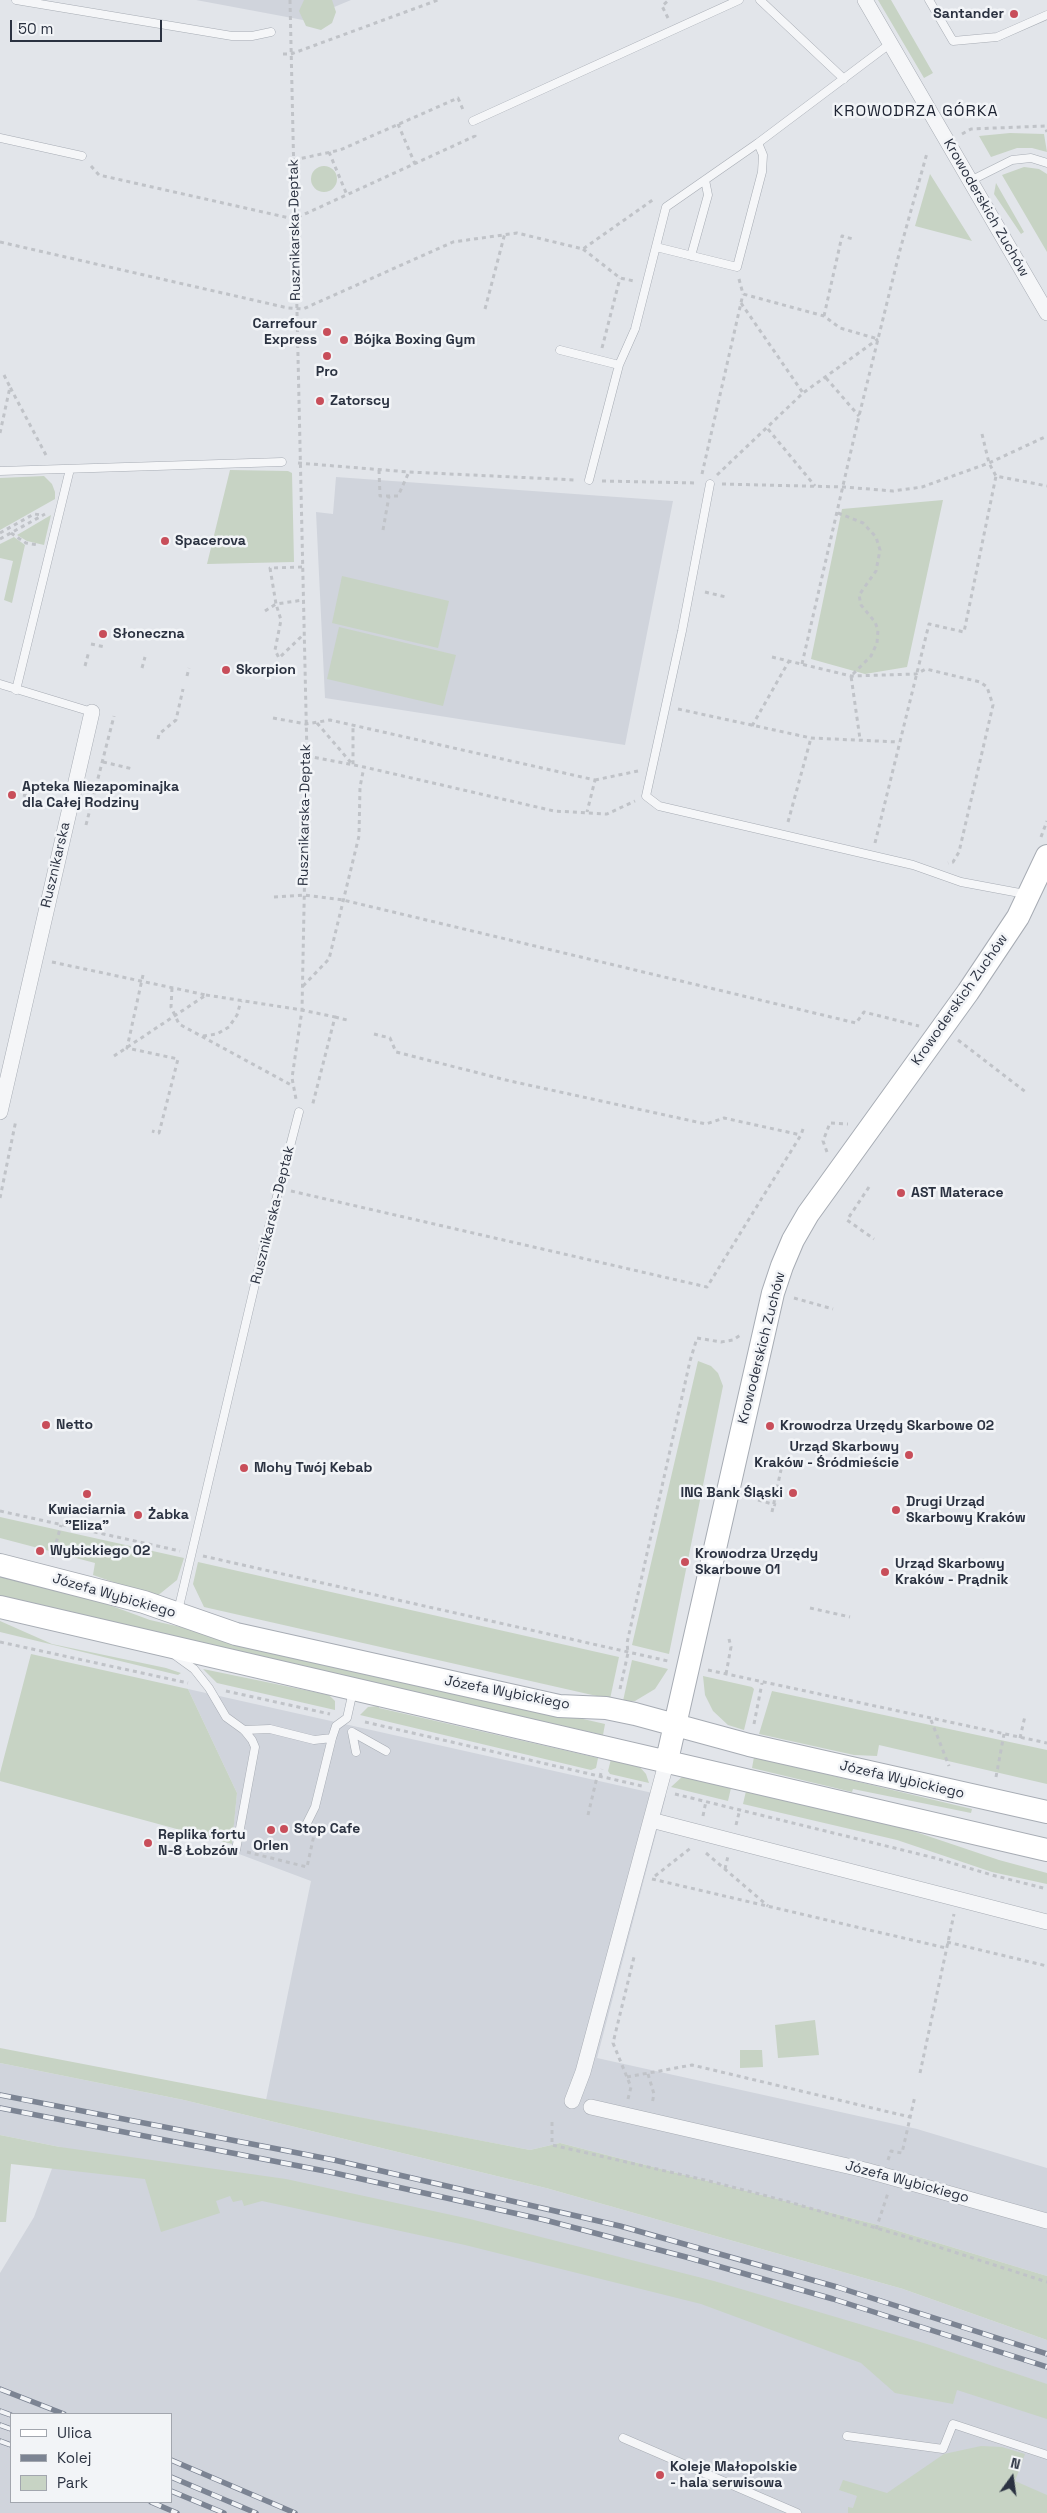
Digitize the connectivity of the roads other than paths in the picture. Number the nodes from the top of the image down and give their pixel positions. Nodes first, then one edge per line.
1 (16, 0) edge
2 (739, 0) edge
3 (760, 0) edge
4 (865, 0) edge
5 (929, 0) edge
6 (1047, 15) edge
7 (271, 32) dead end
8 (891, 43) junction
9 (844, 79) junction
10 (471, 122) road end
11 (0, 138) edge
12 (758, 143) junction
13 (82, 156) road end
14 (1047, 163) edge
15 (705, 180) junction
16 (970, 181) junction
17 (656, 247) junction
18 (691, 256) junction
19 (1047, 313) edge
20 (560, 350) dead end
21 (619, 365) junction
22 (282, 462) dead end
23 (70, 469) junction
24 (0, 471) edge
25 (589, 480) road end
26 (710, 484) road end
27 (0, 684) edge
28 (16, 690) junction
29 (92, 712) joint
30 (1047, 856) edge
31 (1029, 895) junction
32 (3, 1082) edge
33 (0, 1112) edge
34 (299, 1112) road end
35 (0, 1565) edge
36 (0, 1607) edge
37 (177, 1614) junction
38 (160, 1645) junction
39 (353, 1689) junction
40 (674, 1725) junction
41 (244, 1730) junction
42 (332, 1738) junction
43 (386, 1751) dead end
44 (356, 1752) dead end
45 (667, 1760) junction
46 (1047, 1812) edge
47 (651, 1820) junction
48 (307, 1823) road end
49 (236, 1850) road end
50 (1047, 1850) edge
51 (1047, 1922) edge
52 (572, 2102) dead end
53 (591, 2107) dead end
54 (1047, 2221) edge
55 (847, 2436) dead end
56 (623, 2438) dead end
57 (1047, 2455) edge
58 (797, 2513) edge

1 - 7 lane
2 - 10 lane
3 - 9 lane
4 - 8 street, Krowoderskich Zuchów
5 - 6 lane
8 - 9 lane
8 - 16 street, Krowoderskich Zuchów
9 - 12 lane
11 - 13 lane
12 - 15 lane
12 - 18 lane
14 - 16 lane
15 - 17 lane
15 - 18 lane
16 - 19 street, Krowoderskich Zuchów
17 - 18 lane
17 - 21 lane
20 - 21 lane
21 - 25 lane
22 - 23 lane
23 - 24 lane
23 - 28 lane
26 - 31 lane
27 - 28 lane, Rusznikarska
28 - 29 lane, Rusznikarska
29 - 32 street, Rusznikarska
30 - 31 street, Krowoderskich Zuchów
31 - 40 street, Krowoderskich Zuchów
32 - 33 street, Rusznikarska
34 - 37 lane, Rusznikarska-Deptak
35 - 37 street, Józefa Wybickiego
36 - 38 street, Józefa Wybickiego
37 - 40 street, Józefa Wybickiego
38 - 39 street, Józefa Wybickiego
38 - 41 lane
39 - 42 lane
39 - 45 street, Józefa Wybickiego
40 - 45 street, Krowoderskich Zuchów
40 - 46 street, Józefa Wybickiego
41 - 42 lane
41 - 49 lane
42 - 48 lane
43 - 44 lane
45 - 47 street
45 - 50 street, Józefa Wybickiego
47 - 51 street
47 - 52 street
53 - 54 street, Józefa Wybickiego
55 - 57 lane
56 - 58 lane

